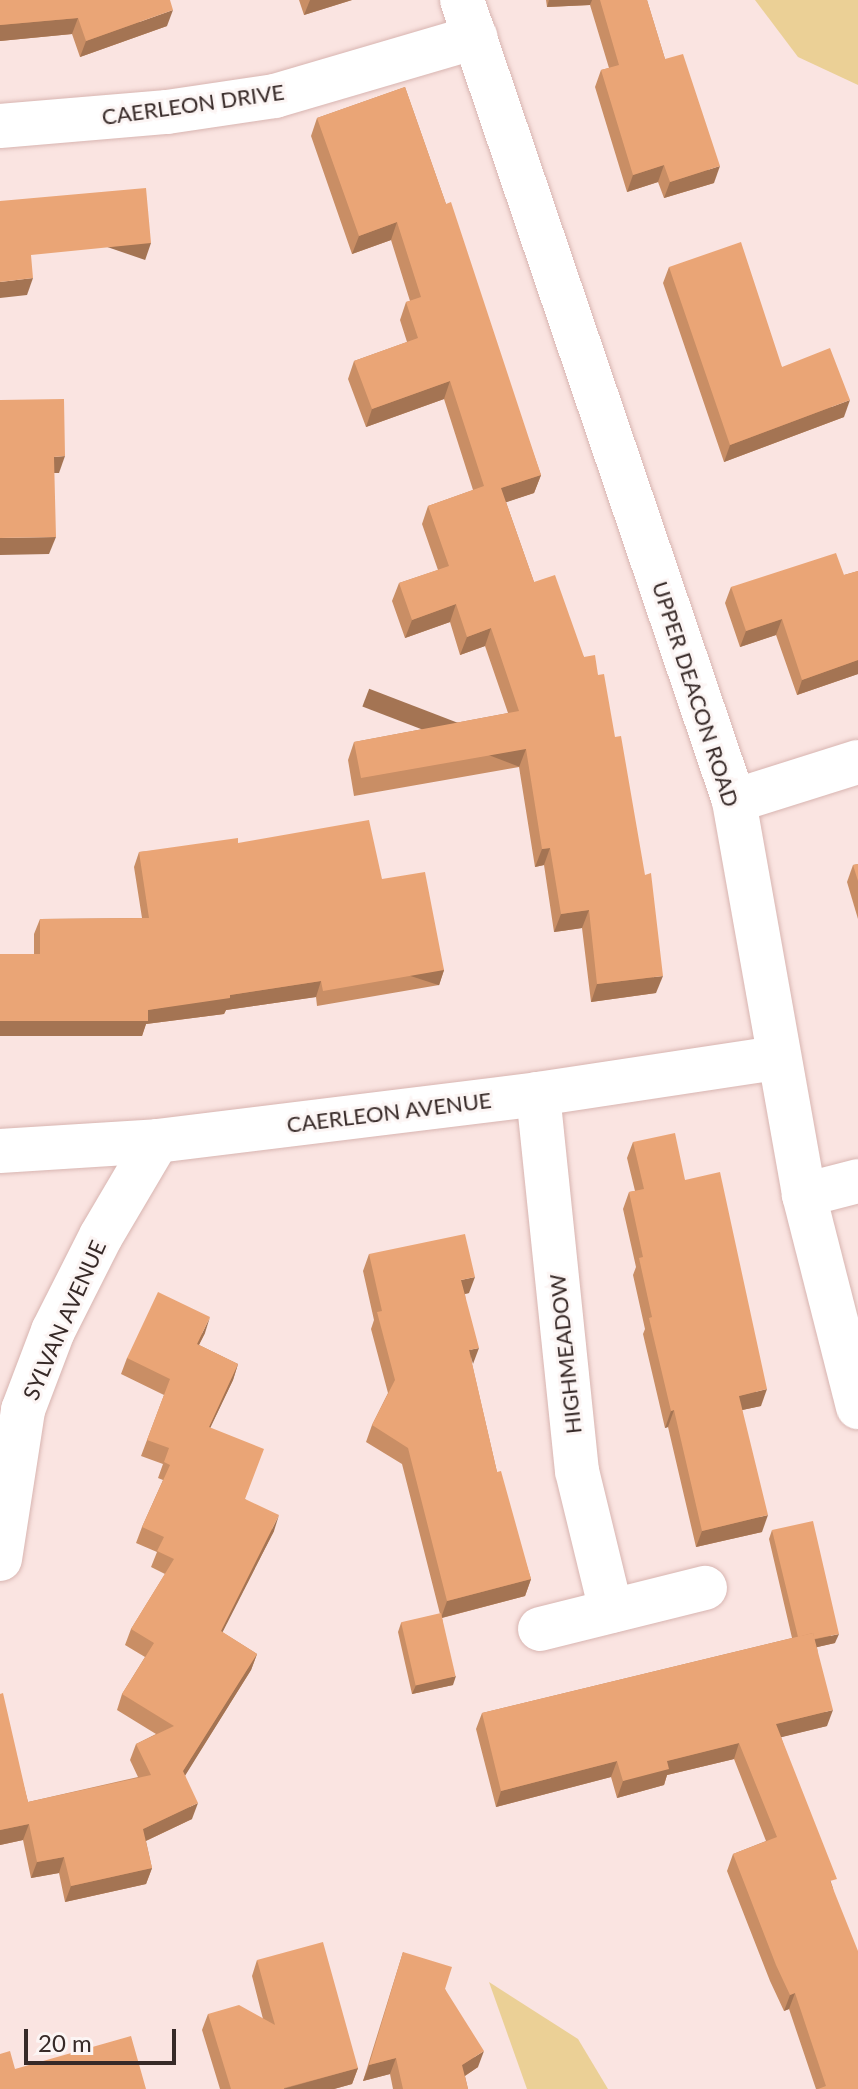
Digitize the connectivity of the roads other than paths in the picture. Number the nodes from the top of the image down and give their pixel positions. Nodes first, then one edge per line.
1 (468, 18) edge
2 (0, 126) edge
3 (858, 762) edge
4 (734, 801) junction
5 (777, 1058) junction
6 (538, 1094) junction
7 (157, 1141) junction
8 (0, 1151) edge
9 (858, 1181) edge
10 (804, 1195) junction
11 (858, 1407) edge
12 (0, 1559) edge
13 (705, 1588) dead end
14 (611, 1611) junction
15 (540, 1629) dead end

1 - 2 street, CAERLEON DRIVE
1 - 4 street, UPPER DEACON ROAD
3 - 4 street
4 - 5 street, UPPER DEACON ROAD
5 - 6 street, CAERLEON AVENUE
5 - 10 street, UPPER DEACON ROAD
6 - 7 street, CAERLEON AVENUE
6 - 14 street, HIGHMEADOW
7 - 8 street, CAERLEON AVENUE
7 - 12 street, SYLVAN AVENUE
9 - 10 street
10 - 11 street, UPPER DEACON ROAD
13 - 14 street
14 - 15 street

